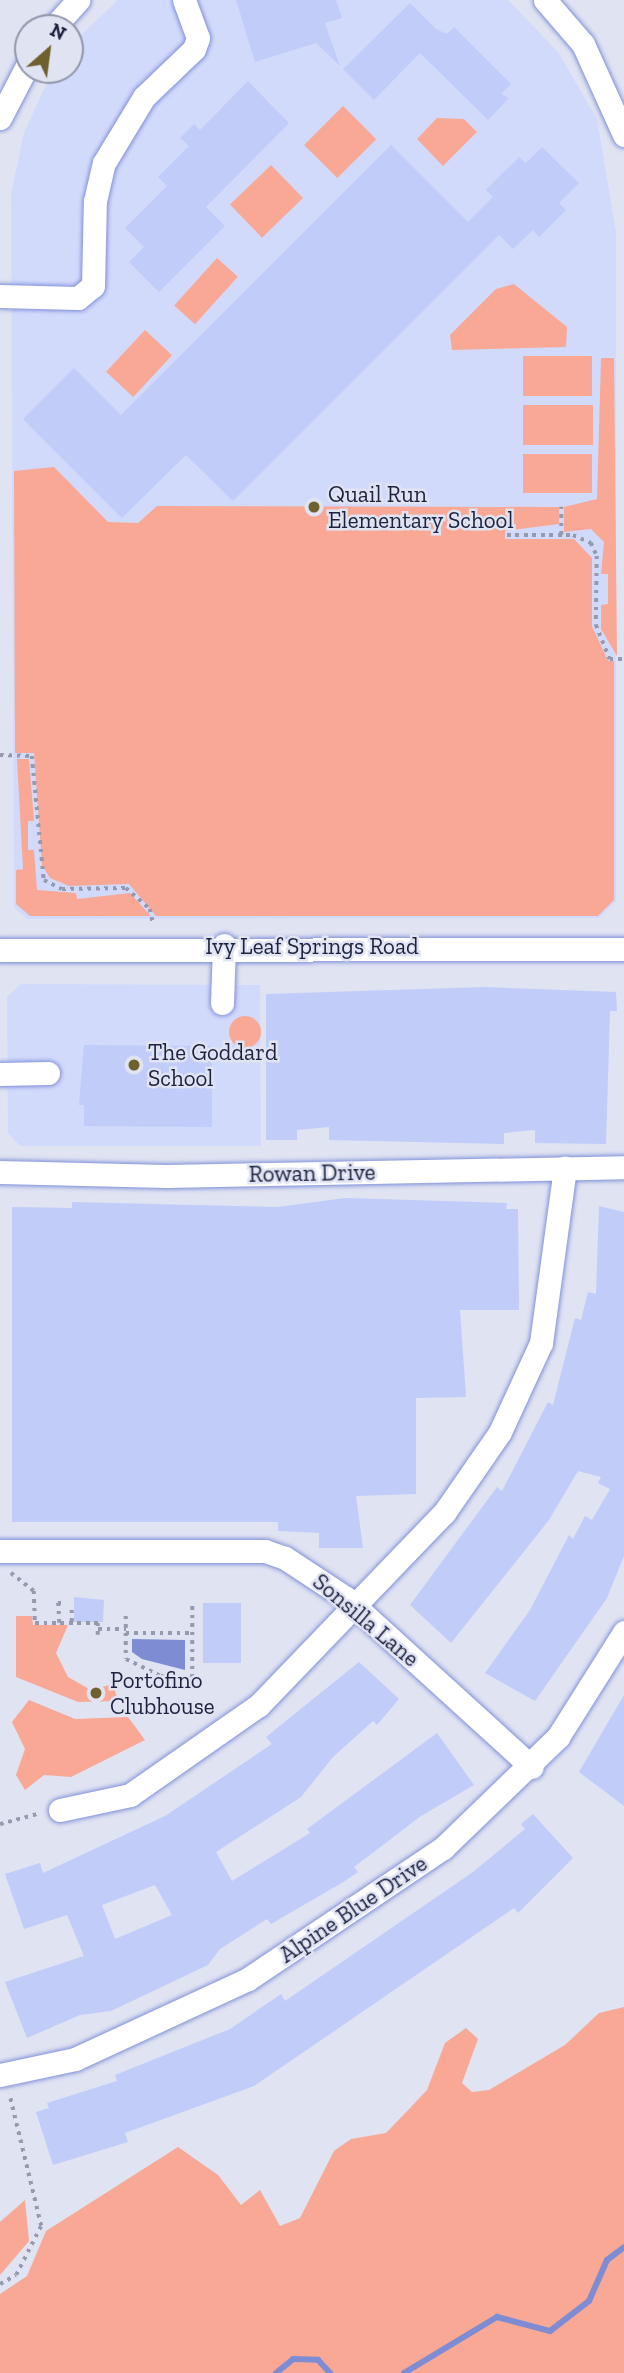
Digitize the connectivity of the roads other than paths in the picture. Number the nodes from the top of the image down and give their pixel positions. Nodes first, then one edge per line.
1 (78, 0) edge
2 (184, 0) edge
3 (545, 0) edge
4 (66, 14) edge
5 (17, 84) edge
6 (1, 112) edge
7 (624, 135) edge
8 (0, 296) edge
9 (224, 945) junction
10 (624, 949) edge
11 (0, 950) edge
12 (222, 1003) dead end
13 (48, 1073) dead end
14 (0, 1074) edge
15 (624, 1167) edge
16 (565, 1168) junction
17 (0, 1172) edge
18 (0, 1551) edge
19 (356, 1608) junction
20 (624, 1632) edge
21 (531, 1767) junction
22 (60, 1810) road end
23 (1, 2074) edge

1 - 4 street
2 - 8 street
3 - 7 street
5 - 6 street
9 - 10 street, Ivy Leaf Springs Road
9 - 11 street, Ivy Leaf Springs Road
9 - 12 street
13 - 14 street
15 - 16 street, Rowan Drive
16 - 17 street, Rowan Drive
16 - 19 street
18 - 19 street, Sonsilla Lane
19 - 21 street, Sonsilla Lane
19 - 22 street
20 - 21 street, Alpine Blue Drive
21 - 23 street, Alpine Blue Drive

